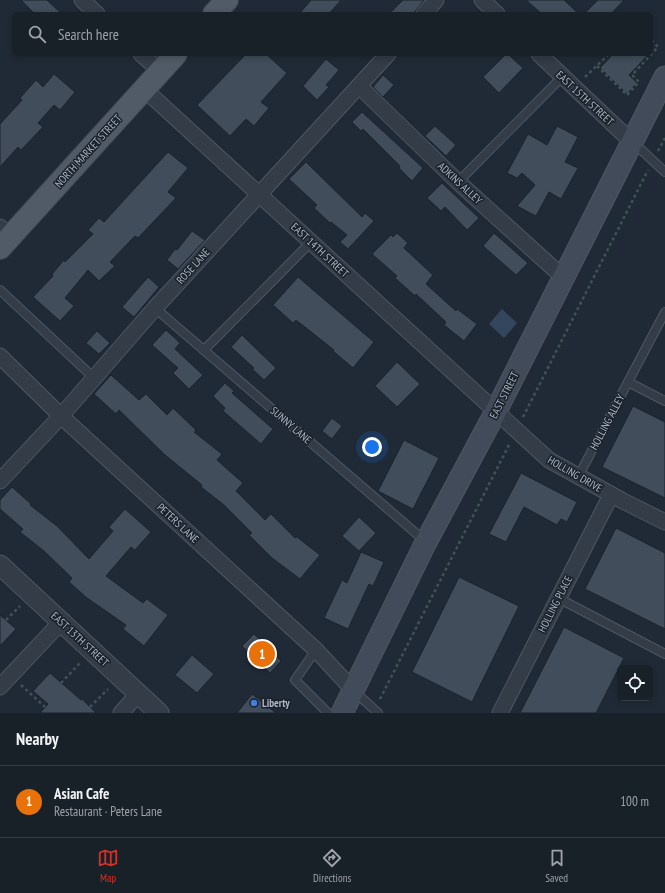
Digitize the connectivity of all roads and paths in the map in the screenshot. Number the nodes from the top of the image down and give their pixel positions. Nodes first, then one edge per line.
1 (82, 0) edge
2 (227, 0) edge
3 (436, 0) edge
4 (482, 0) edge
5 (95, 12) edge
6 (216, 12) edge
7 (426, 12) edge
8 (495, 12) edge
9 (653, 42) edge
10 (653, 51) edge
11 (143, 56) edge
12 (174, 56) edge
13 (386, 56) edge
14 (541, 56) edge
15 (608, 56) edge
16 (648, 56) edge
17 (597, 66) junction
18 (160, 71) junction
19 (562, 77) junction
20 (665, 77) edge
21 (584, 79) dead end
22 (359, 86) junction
23 (144, 89) junction
24 (665, 138) edge
25 (632, 142) junction
26 (653, 161) junction
27 (665, 172) edge
28 (458, 182) junction
29 (259, 195) junction
30 (4, 238) edge
31 (311, 242) junction
32 (564, 278) junction
33 (0, 290) edge
34 (155, 308) junction
35 (665, 312) edge
36 (204, 350) junction
37 (0, 356) edge
38 (94, 378) junction
39 (628, 382) junction
40 (665, 401) edge
41 (495, 413) junction
42 (61, 416) junction
43 (520, 423) dead end
44 (509, 444) dead end
45 (578, 478) junction
46 (0, 481) edge
47 (611, 495) junction
48 (665, 522) edge
49 (426, 542) junction
50 (0, 565) edge
51 (558, 598) junction
52 (22, 604) dead end
53 (6, 620) dead end
54 (61, 622) junction
55 (316, 650) junction
56 (665, 654) edge
57 (82, 661) dead end
58 (62, 683) dead end
59 (21, 685) dead end
60 (0, 688) edge
61 (110, 688) dead end
62 (354, 691) junction
63 (139, 694) junction
64 (45, 707) dead end
65 (90, 707) dead end
66 (376, 711) edge
67 (121, 713) edge
68 (160, 713) edge
69 (328, 713) edge
70 (342, 713) edge
71 (500, 713) edge

1 - 5 street
2 - 6 main road
3 - 7 street
4 - 8 street
9 - 10 path
11 - 18 street
12 - 18 main road, NORTH MARKET STREET
13 - 22 street, ROSE LANE
14 - 19 street, EAST 15TH STREET
15 - 17 path
16 - 17 path
17 - 21 path
18 - 23 main road, NORTH MARKET STREET
19 - 25 street, EAST 15TH STREET
19 - 28 lane
20 - 25 main road, EAST STREET
22 - 28 street, ADKINS ALLEY
22 - 29 street, ROSE LANE
23 - 29 street, EAST 14TH STREET
23 - 30 main road, NORTH MARKET STREET
24 - 26 path
25 - 26 lane
25 - 32 main road, EAST STREET
26 - 27 lane
26 - 43 path
28 - 32 street, ADKINS ALLEY
29 - 31 street, EAST 14TH STREET
29 - 34 street, ROSE LANE
31 - 36 lane
31 - 41 street, EAST 14TH STREET
32 - 41 main road, EAST STREET
33 - 38 lane
34 - 36 lane, SUNNY LANE
34 - 38 street, ROSE LANE
35 - 39 lane
36 - 49 lane, SUNNY LANE
37 - 42 street, PETERS LANE
38 - 42 street, ROSE LANE
39 - 40 lane, HOLLING ALLEY
39 - 45 lane, HOLLING ALLEY
41 - 45 street, HOLLING DRIVE
41 - 49 main road, EAST STREET
42 - 46 street, ROSE LANE
42 - 55 street, PETERS LANE
44 - 66 path
45 - 47 street, HOLLING DRIVE
47 - 48 street, HOLLING DRIVE
47 - 51 street, HOLLING PLACE
49 - 62 main road, EAST STREET
50 - 54 street, EAST 13TH STREET
51 - 56 lane
51 - 71 street, HOLLING PLACE
52 - 53 path
54 - 60 street
54 - 63 street, EAST 13TH STREET
55 - 62 street, PETERS LANE
55 - 69 lane
57 - 58 path
59 - 64 path
61 - 65 path
62 - 66 lane
62 - 70 main road, EAST STREET
63 - 67 street
63 - 68 street, EAST 13TH STREET

